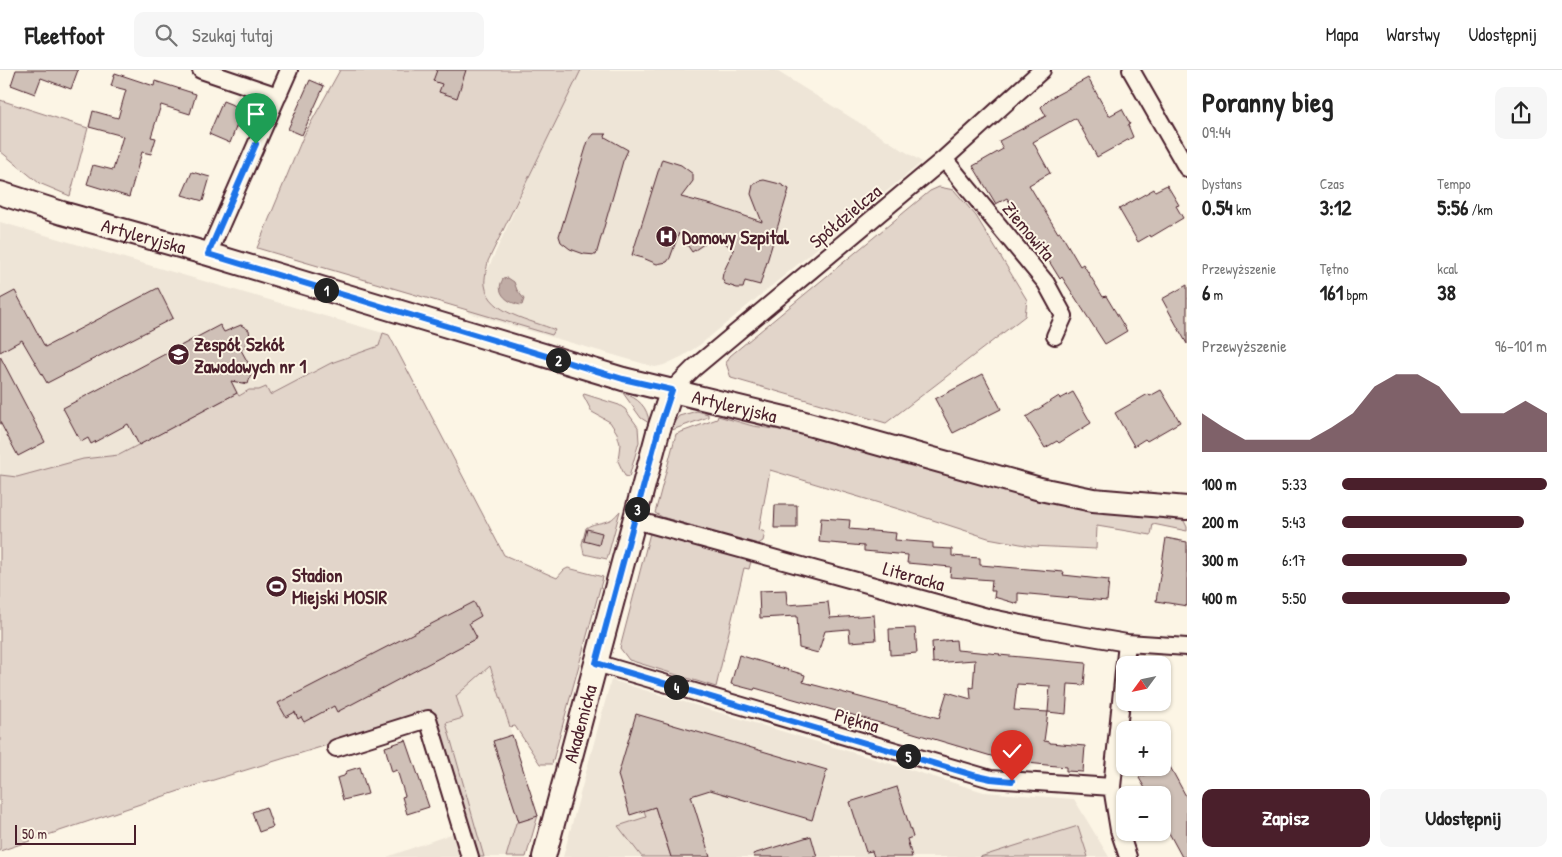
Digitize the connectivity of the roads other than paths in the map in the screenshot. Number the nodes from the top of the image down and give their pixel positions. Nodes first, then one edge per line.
1 (201, 70) edge
2 (289, 70) edge
3 (1042, 70) edge
4 (1132, 70) edge
5 (278, 96) junction
6 (944, 159) junction
7 (1187, 168) edge
8 (0, 193) edge
9 (208, 254) junction
10 (1055, 336) dead end
11 (672, 390) junction
12 (1187, 508) edge
13 (635, 520) junction
14 (1127, 644) junction
15 (1187, 647) edge
16 (596, 663) junction
17 (336, 748) dead end
18 (1112, 787) junction
19 (470, 857) edge
20 (544, 857) edge
21 (1128, 857) edge

1 - 5 street
2 - 5 street
3 - 6 street, Spółdzielcza
4 - 7 street
5 - 9 street
6 - 10 street, Ziemowita
6 - 11 street, Spółdzielcza
8 - 9 street, Artyleryjska
9 - 11 street, Artyleryjska
11 - 12 street, Artyleryjska
11 - 13 street, Akademicka
13 - 14 street, Literacka
13 - 16 street, Akademicka
14 - 15 street, Literacka
14 - 18 street
16 - 18 street, Piękna
16 - 20 street, Akademicka
17 - 19 street
18 - 21 street

